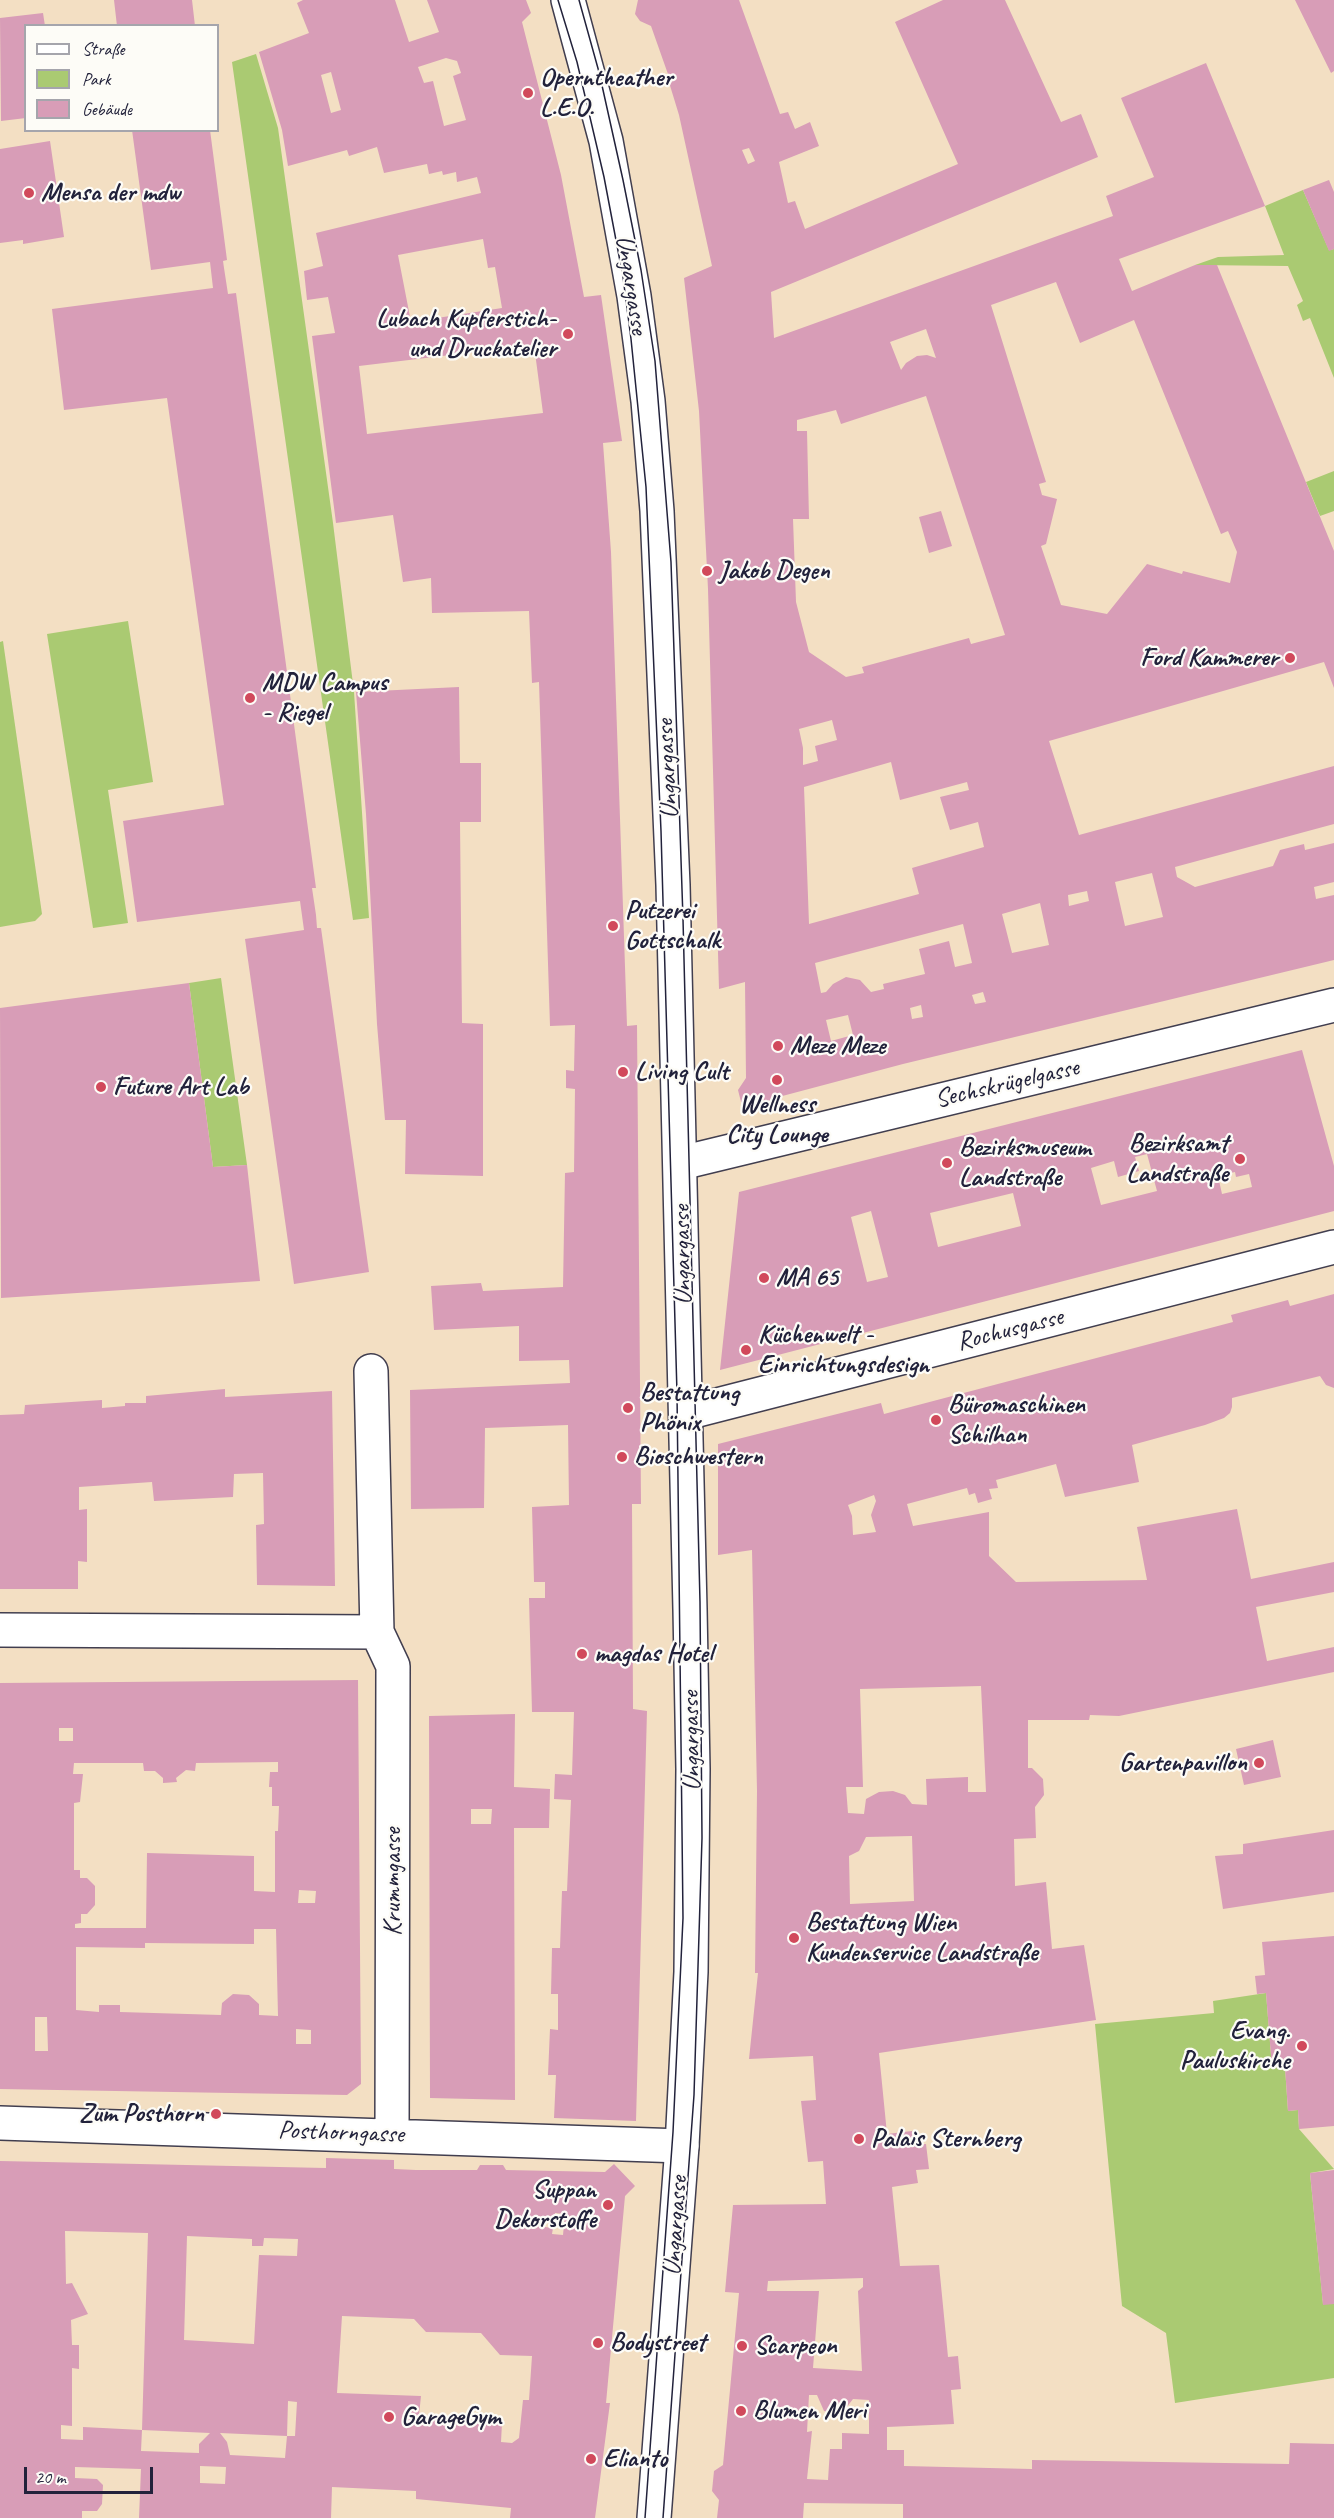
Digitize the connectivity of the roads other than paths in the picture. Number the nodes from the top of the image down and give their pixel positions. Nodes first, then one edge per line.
1 (568, 0) edge
2 (1334, 1005) edge
3 (681, 1163) junction
4 (1334, 1247) edge
5 (371, 1371) dead end
6 (686, 1413) junction
7 (0, 1630) edge
8 (377, 1632) junction
9 (0, 2123) edge
10 (392, 2135) junction
11 (682, 2146) junction
12 (654, 2518) edge

1 - 3 street, Ungargasse
2 - 3 street, Sechskrügelgasse
3 - 6 street, Ungargasse
4 - 6 street, Rochusgasse
5 - 8 street, Krummgasse
6 - 11 street, Ungargasse
7 - 8 street
8 - 10 street, Krummgasse
9 - 10 street, Posthorngasse
10 - 11 street, Posthorngasse
11 - 12 street, Ungargasse

